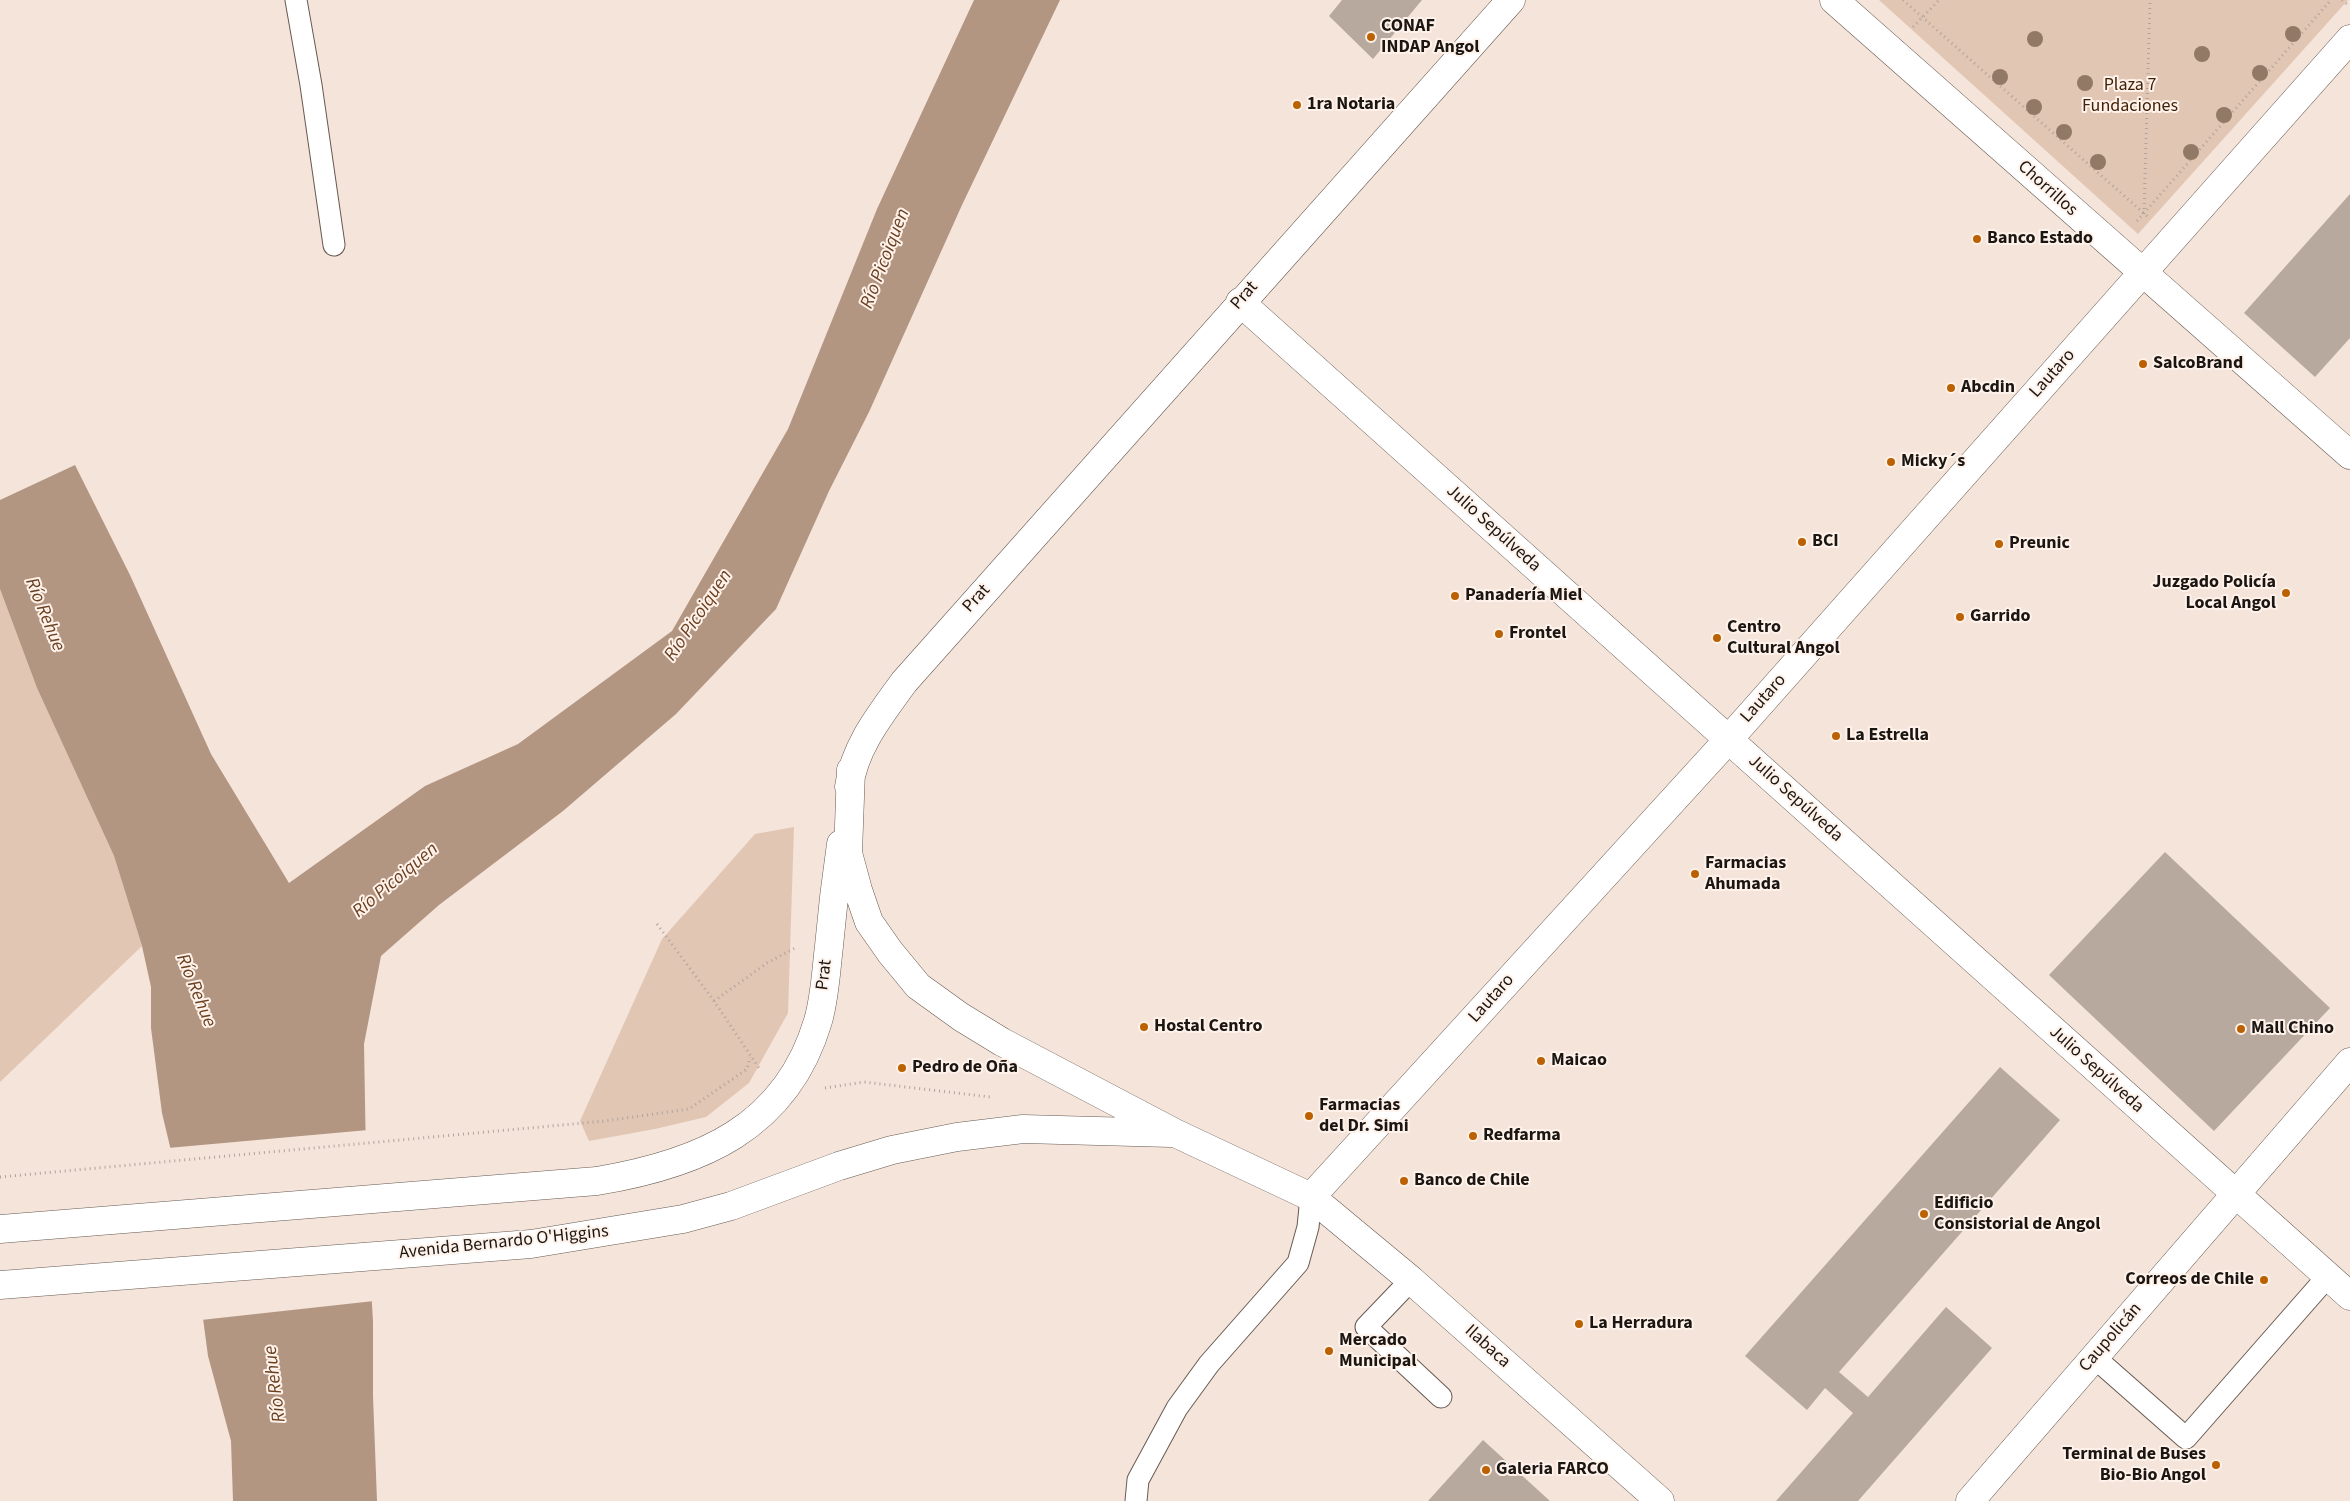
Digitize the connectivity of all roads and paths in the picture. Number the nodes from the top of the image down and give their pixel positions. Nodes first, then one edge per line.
1 (296, 0) edge
2 (1511, 0) edge
3 (1834, 0) edge
4 (1903, 0) edge
5 (2150, 0) edge
6 (2331, 0) edge
7 (2342, 0) edge
8 (2350, 6) edge
9 (2350, 38) edge
10 (2144, 214) junction
11 (2176, 236) junction
12 (334, 245) dead end
13 (2143, 274) junction
14 (1240, 302) junction
15 (2350, 455) edge
16 (1728, 740) junction
17 (851, 770) junction
18 (657, 924) dead end
19 (829, 937) junction
20 (714, 1001) junction
21 (750, 1057) junction
22 (2350, 1062) edge
23 (781, 1094) junction
24 (992, 1097) dead end
25 (1175, 1133) junction
26 (0, 1177) edge
27 (2235, 1194) junction
28 (1311, 1197) junction
29 (0, 1229) edge
30 (2328, 1276) junction
31 (1411, 1280) junction
32 (0, 1285) edge
33 (2350, 1296) edge
34 (2094, 1357) junction
35 (1442, 1397) dead end
36 (1136, 1501) edge
37 (1660, 1501) edge
38 (1970, 1501) edge

1 - 12 lane
2 - 14 main road, Prat
3 - 13 main road, Chorrillos
4 - 10 path
5 - 10 path
6 - 10 path
7 - 8 path
9 - 11 main road, Lautaro
10 - 11 path
11 - 13 main road, Lautaro
13 - 15 main road, Chorrillos
13 - 16 main road, Lautaro
14 - 16 main road, Julio Sepúlveda
14 - 17 main road, Prat
16 - 27 main road, Julio Sepúlveda
16 - 28 main road, Lautaro
17 - 19 main road, Prat
17 - 25 main road
18 - 20 path
19 - 20 path
19 - 23 main road, Prat
20 - 21 path
21 - 23 path
21 - 26 path
22 - 27 main road, Caupolicán
23 - 24 path
23 - 29 main road, Prat
25 - 28 main road
25 - 32 main road, Avenida Bernardo O'Higgins
27 - 30 main road, Julio Sepúlveda
27 - 34 main road, Caupolicán
28 - 31 main road, Ilabaca
28 - 36 lane
30 - 33 main road, Julio Sepúlveda
30 - 34 lane
31 - 35 lane
31 - 37 main road, Ilabaca
34 - 38 main road, Caupolicán

